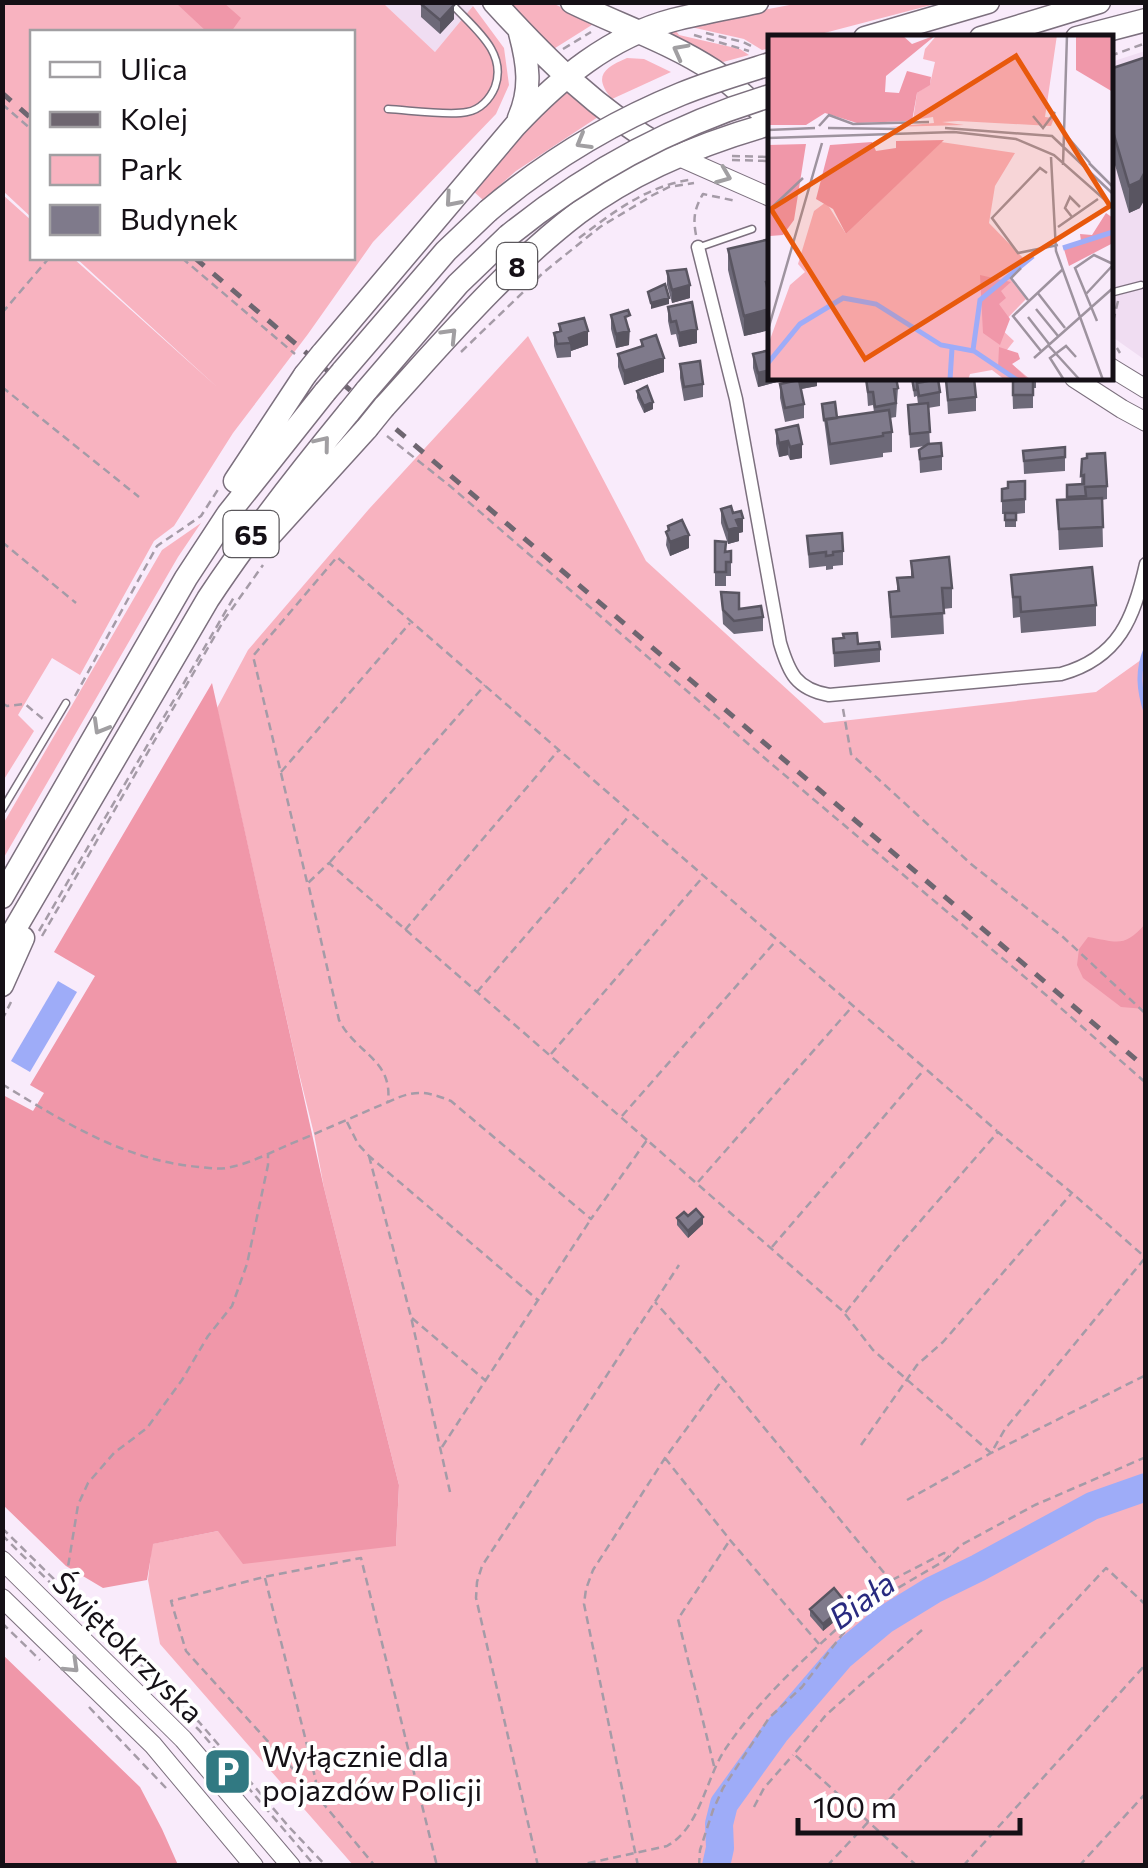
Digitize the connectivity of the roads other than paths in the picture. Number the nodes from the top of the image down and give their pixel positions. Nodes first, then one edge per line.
1 (450, 2) edge
2 (494, 2) edge
3 (572, 2) edge
4 (757, 2) edge
5 (988, 2) edge
6 (1098, 2) edge
7 (1146, 20) edge
8 (519, 30) junction
9 (639, 32) junction
10 (875, 35) edge
11 (991, 35) edge
12 (1088, 35) edge
13 (767, 60) edge
14 (565, 76) junction
15 (768, 97) edge
16 (388, 109) dead end
17 (768, 121) edge
18 (768, 124) edge
19 (515, 126) junction
20 (676, 156) junction
21 (768, 196) edge
22 (752, 229) dead end
23 (698, 248) joint
24 (1140, 285) dead end
25 (1115, 292) edge
26 (1113, 369) edge
27 (1077, 380) edge
28 (1146, 389) edge
29 (1146, 422) edge
30 (1146, 564) edge
31 (149, 642) junction
32 (168, 666) junction
33 (66, 703) road end
34 (2, 810) edge
35 (64, 843) junction
36 (28, 853) junction
37 (2, 888) edge
38 (2, 897) edge
39 (2, 951) edge
40 (9, 991) edge
41 (2, 1560) edge
42 (2, 1598) edge
43 (254, 1866) edge
44 (291, 1866) edge

1 - 16 lane
2 - 8 highway
3 - 9 highway, 8
4 - 9 highway
5 - 10 highway
6 - 11 highway
7 - 12 highway
8 - 14 highway
8 - 19 highway
9 - 14 highway
17 -> 9 highway, 8
13 -> 31 highway, 65, bridge
14 - 19 highway
14 - 20 highway
32 -> 15 highway, 65, bridge
18 - 20 highway, 8
19 -> 31 highway, bridge
20 -> 21 main road
32 -> 20 highway, 8
22 - 23 lane
23 - 30 street
24 - 25 lane
26 - 28 main road
27 - 29 main road
31 -> 36 highway
32 - 35 highway, 8
33 - 34 lane
35 - 39 highway, 8
35 - 40 highway
36 - 37 highway
36 - 38 highway
41 - 44 main road, Świętokrzyska
42 -> 43 main road, Świętokrzyska

